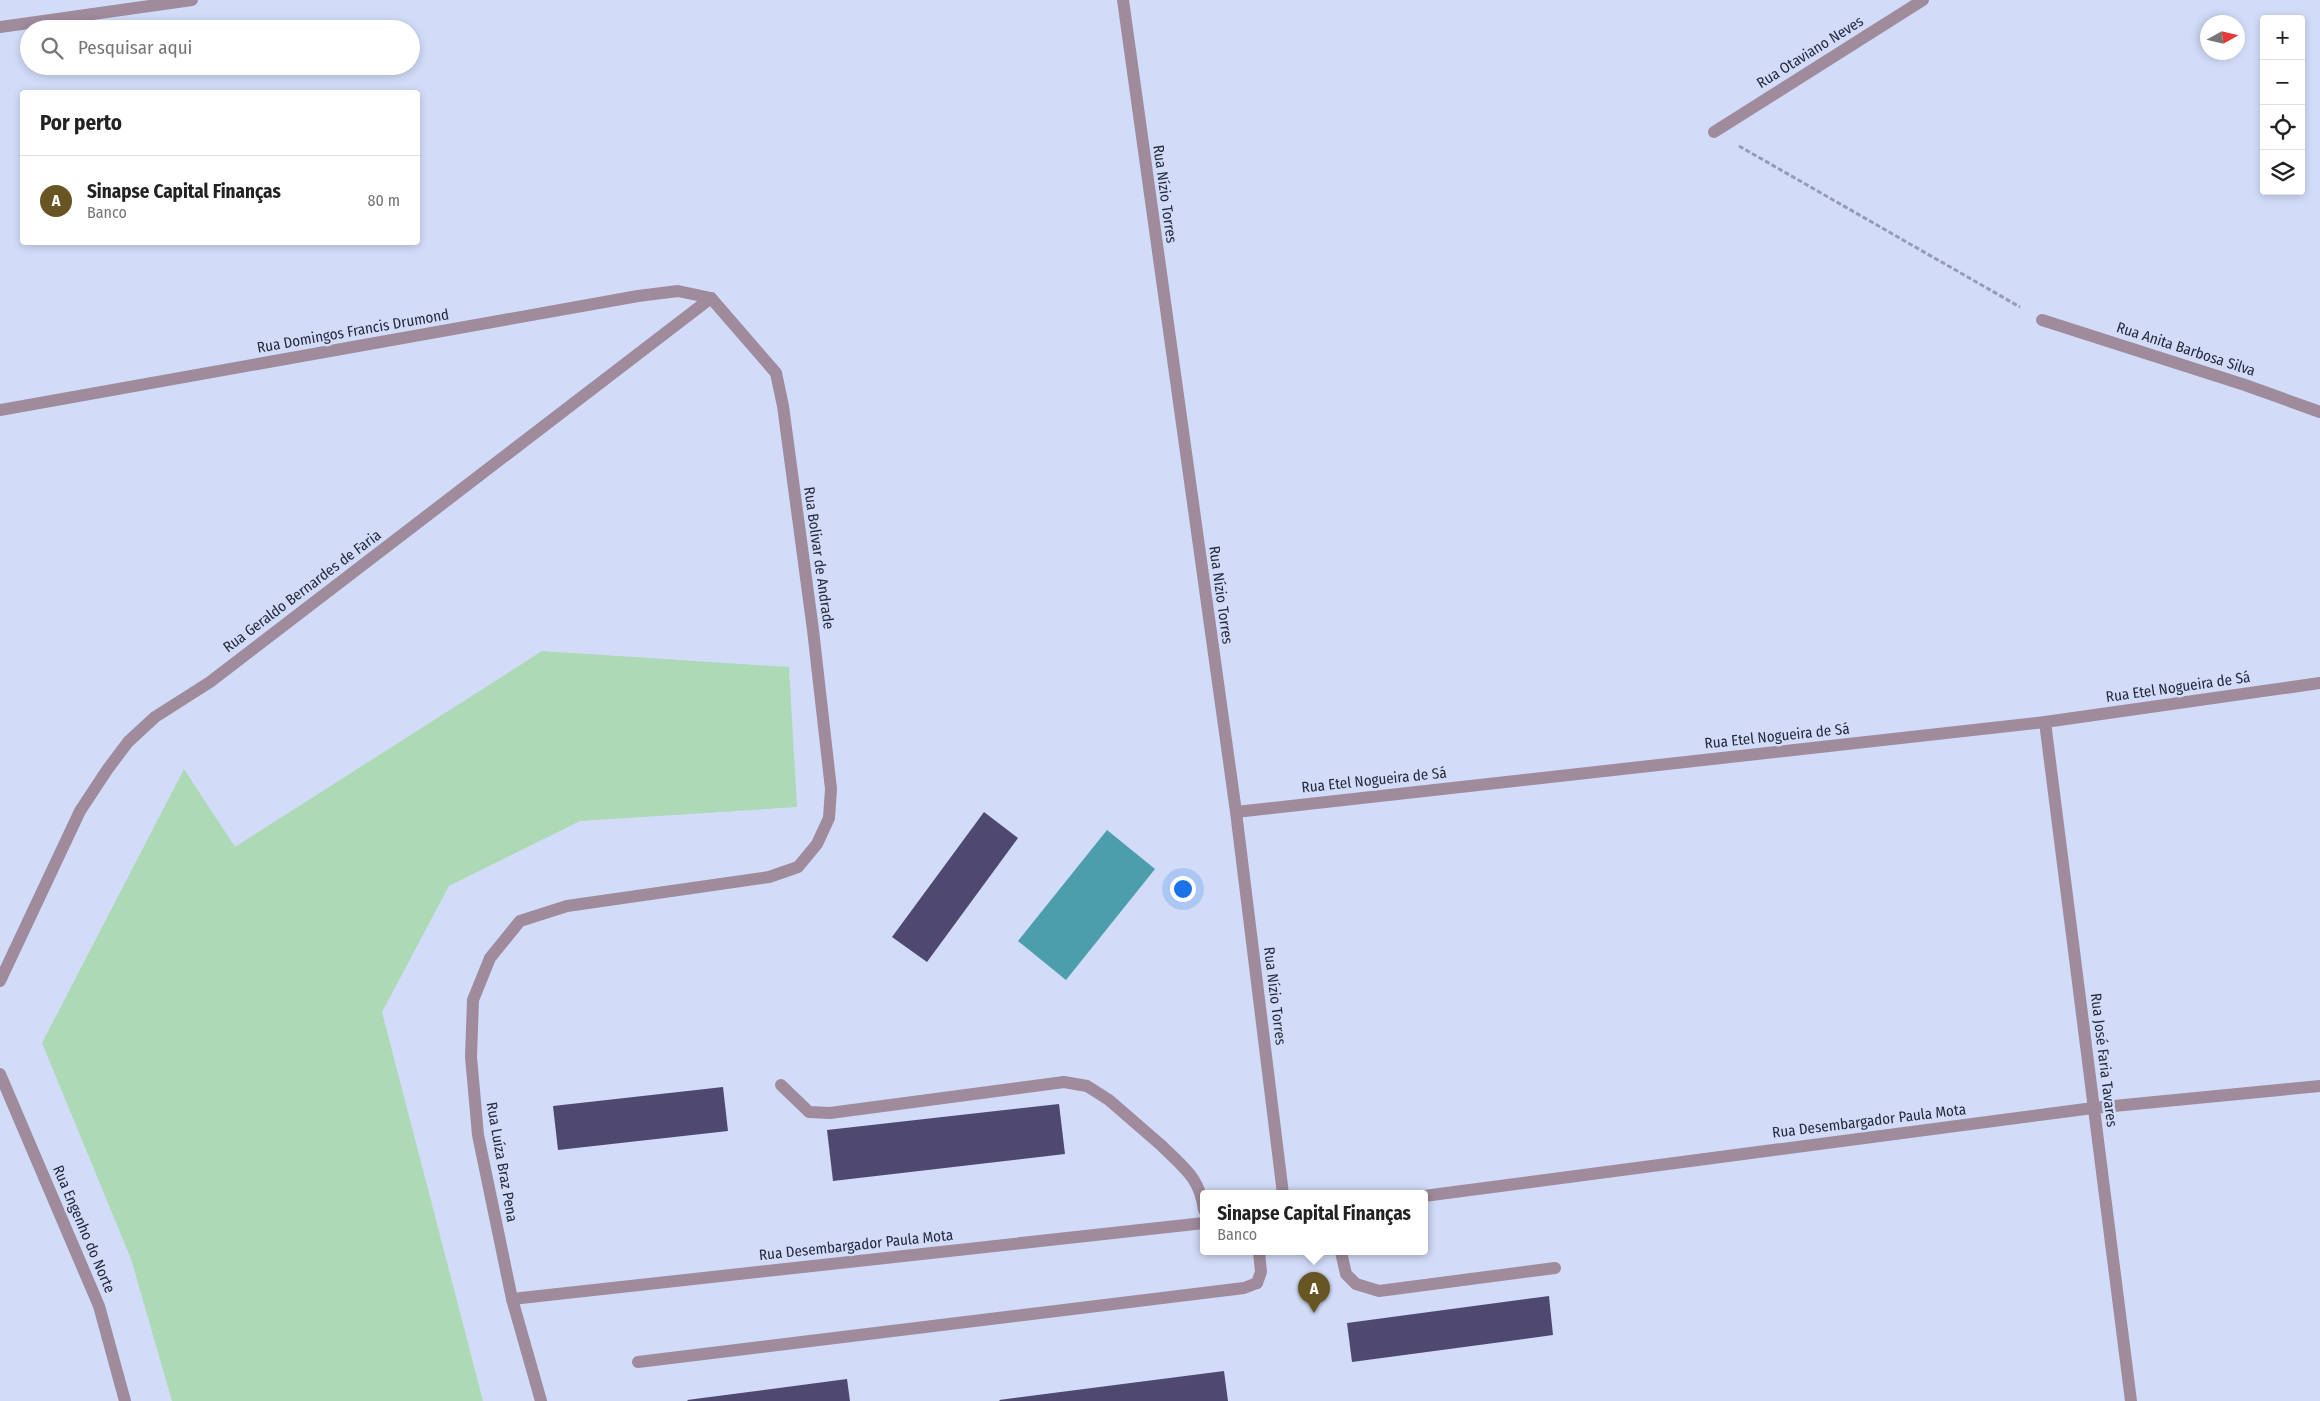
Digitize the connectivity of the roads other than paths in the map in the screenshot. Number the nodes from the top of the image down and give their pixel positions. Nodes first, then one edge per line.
1 (192, 0) edge
2 (1123, 0) edge
3 (1924, 0) edge
4 (50, 20) edge
5 (20, 24) edge
6 (0, 27) edge
7 (1714, 132) road end
8 (711, 298) junction
9 (2042, 320) road end
10 (0, 410) edge
11 (2320, 412) edge
12 (2320, 683) edge
13 (2045, 722) junction
14 (1236, 812) junction
15 (817, 844) joint
16 (0, 981) edge
17 (0, 1074) edge
18 (781, 1085) dead end
19 (2320, 1086) edge
20 (4, 1091) edge
21 (2093, 1108) junction
22 (1201, 1190) edge
23 (1283, 1190) edge
24 (1428, 1195) edge
25 (1200, 1223) edge
26 (1259, 1255) edge
27 (1342, 1255) edge
28 (1555, 1268) dead end
29 (512, 1299) junction
30 (638, 1362) dead end
31 (125, 1401) edge
32 (542, 1401) edge
33 (2131, 1401) edge

1 - 4 street
2 - 14 street, Rua Nízio Torres
3 - 7 street, Rua Otaviano Neves
5 - 6 street
8 - 10 street, Rua Domingos Francis Drumond
8 - 15 street, Rua Bolivar de Andrade
8 - 16 street, Rua Geraldo Bernardes de Faria
9 - 11 street, Rua Anita Barbosa Silva
12 - 13 street, Rua Etel Nogueira de Sá
13 - 14 street, Rua Etel Nogueira de Sá
13 - 21 street, Rua José Faria Tavares
14 - 23 street, Rua Nízio Torres
15 - 29 street, Rua Luíza Braz Pena
17 - 20 street, Rua Engenho do Norte
18 - 22 street
19 - 21 street, Rua Desembargador Paula Mota
20 - 31 street, Rua Engenho do Norte
21 - 24 street, Rua Desembargador Paula Mota
21 - 33 street, Rua José Faria Tavares
25 - 29 street, Rua Desembargador Paula Mota
26 - 30 street
27 - 28 street
29 - 32 street, Rua Luíza Braz Pena

